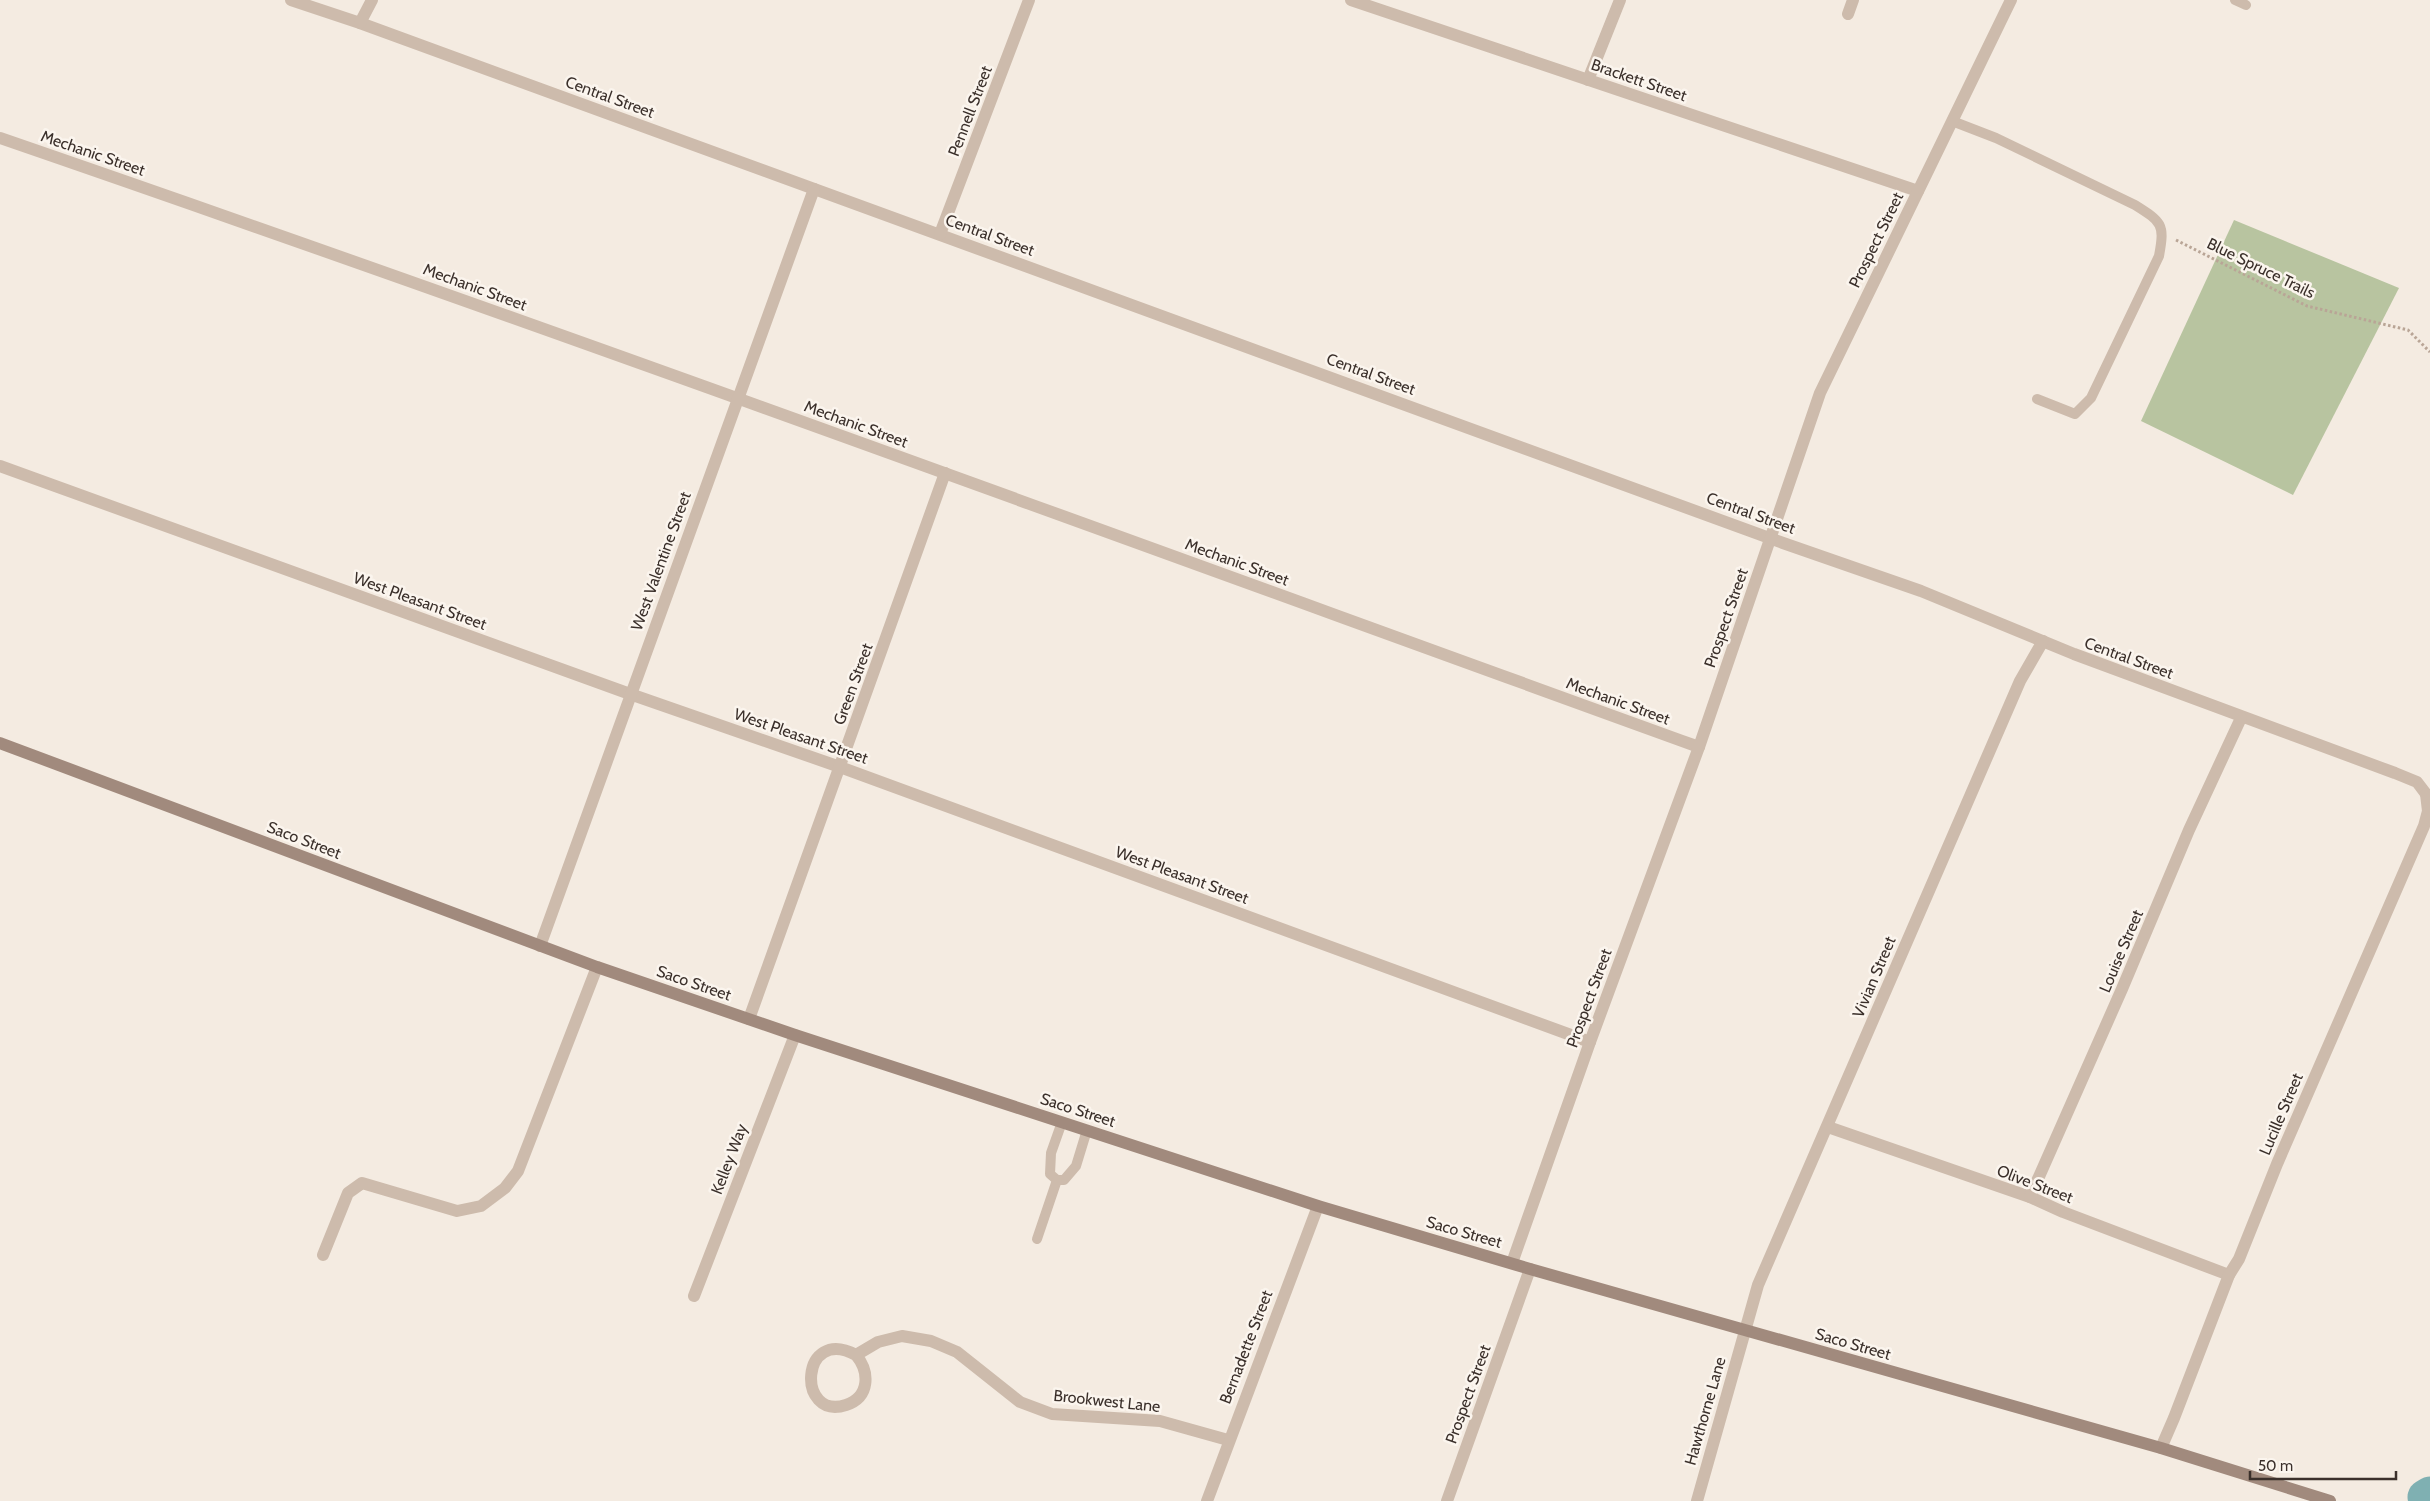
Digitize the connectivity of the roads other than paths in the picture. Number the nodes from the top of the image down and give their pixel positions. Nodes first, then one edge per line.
1 (291, 0) edge
2 (372, 0) edge
3 (1029, 0) edge
4 (1350, 0) edge
5 (1620, 0) edge
6 (1854, 0) edge
7 (2012, 0) edge
8 (2235, 0) edge
9 (2246, 5) dead end
10 (1848, 14) dead end
11 (360, 23) junction
12 (1588, 80) junction
13 (1952, 121) junction
14 (0, 138) edge
15 (814, 189) junction
16 (1918, 191) junction
17 (940, 234) junction
18 (737, 398) junction
19 (2037, 399) dead end
20 (0, 466) edge
21 (945, 474) junction
22 (1771, 537) junction
23 (2043, 641) junction
24 (630, 694) junction
25 (2241, 718) junction
26 (0, 743) edge
27 (1699, 747) junction
28 (840, 767) junction
29 (2428, 795) edge
30 (540, 946) junction
31 (597, 967) junction
32 (749, 1019) junction
33 (795, 1034) junction
34 (1590, 1042) junction
35 (1062, 1122) junction
36 (1828, 1128) junction
37 (1087, 1130) junction
38 (1056, 1180) junction
39 (2030, 1197) junction
40 (1318, 1206) junction
41 (1037, 1239) dead end
42 (323, 1255) dead end
43 (1512, 1263) junction
44 (1530, 1270) junction
45 (2229, 1275) junction
46 (694, 1296) dead end
47 (1744, 1330) junction
48 (856, 1355) junction
49 (1228, 1440) junction
50 (2160, 1448) junction
51 (1206, 1501) edge
52 (1447, 1501) edge
53 (1697, 1501) edge
54 (2330, 1501) edge

1 - 11 street, Central Street
2 - 11 street
3 - 17 street, Pennell Street
4 - 12 street, Brackett Street
5 - 12 street
6 - 10 street
7 - 13 street, Prospect Street
8 - 9 lane
11 - 15 street, Central Street
12 - 16 street, Brackett Street
13 - 16 street, Prospect Street
13 - 19 lane
14 - 18 street, Mechanic Street
15 - 17 street, Central Street
15 - 18 street, West Valentine Street
16 - 22 street, Prospect Street
17 - 22 street, Central Street
18 - 21 street, Mechanic Street
18 - 24 street, West Valentine Street
20 - 24 street, West Pleasant Street
21 - 27 street, Mechanic Street
21 - 28 street, Green Street
22 - 23 street, Central Street
22 - 27 street, Prospect Street
23 - 25 street, Central Street
23 - 36 street, Vivian Street
24 - 28 street, West Pleasant Street
24 - 30 street, West Valentine Street
25 - 29 street, Central Street
25 - 39 street, Louise Street
26 - 30 main road, Saco Street
27 - 34 street, Prospect Street
28 - 32 street, Green Street
28 - 34 street, West Pleasant Street
29 - 45 street, Lucille Street
30 - 31 main road, Saco Street
31 - 32 main road, Saco Street
31 - 42 street
32 - 33 main road, Saco Street
33 - 35 main road, Saco Street
33 - 46 street, Kelley Way
34 - 43 street, Prospect Street
35 - 37 main road, Saco Street
35 - 38 lane
36 - 39 street, Olive Street
36 - 47 street, Vivian Street
37 - 38 lane
37 - 40 main road, Saco Street
38 - 41 lane
39 - 45 street, Olive Street
40 - 43 main road, Saco Street
40 - 49 street, Bernadette Street
43 - 44 main road, Saco Street
44 - 47 main road, Saco Street
44 - 52 street, Prospect Street
45 - 50 street, Lucille Street
47 - 50 main road, Saco Street
47 - 53 street, Hawthorne Lane
48 - 48 street
48 - 49 street, Brookwest Lane
49 - 51 street, Bernadette Street
50 - 54 main road, Saco Street

